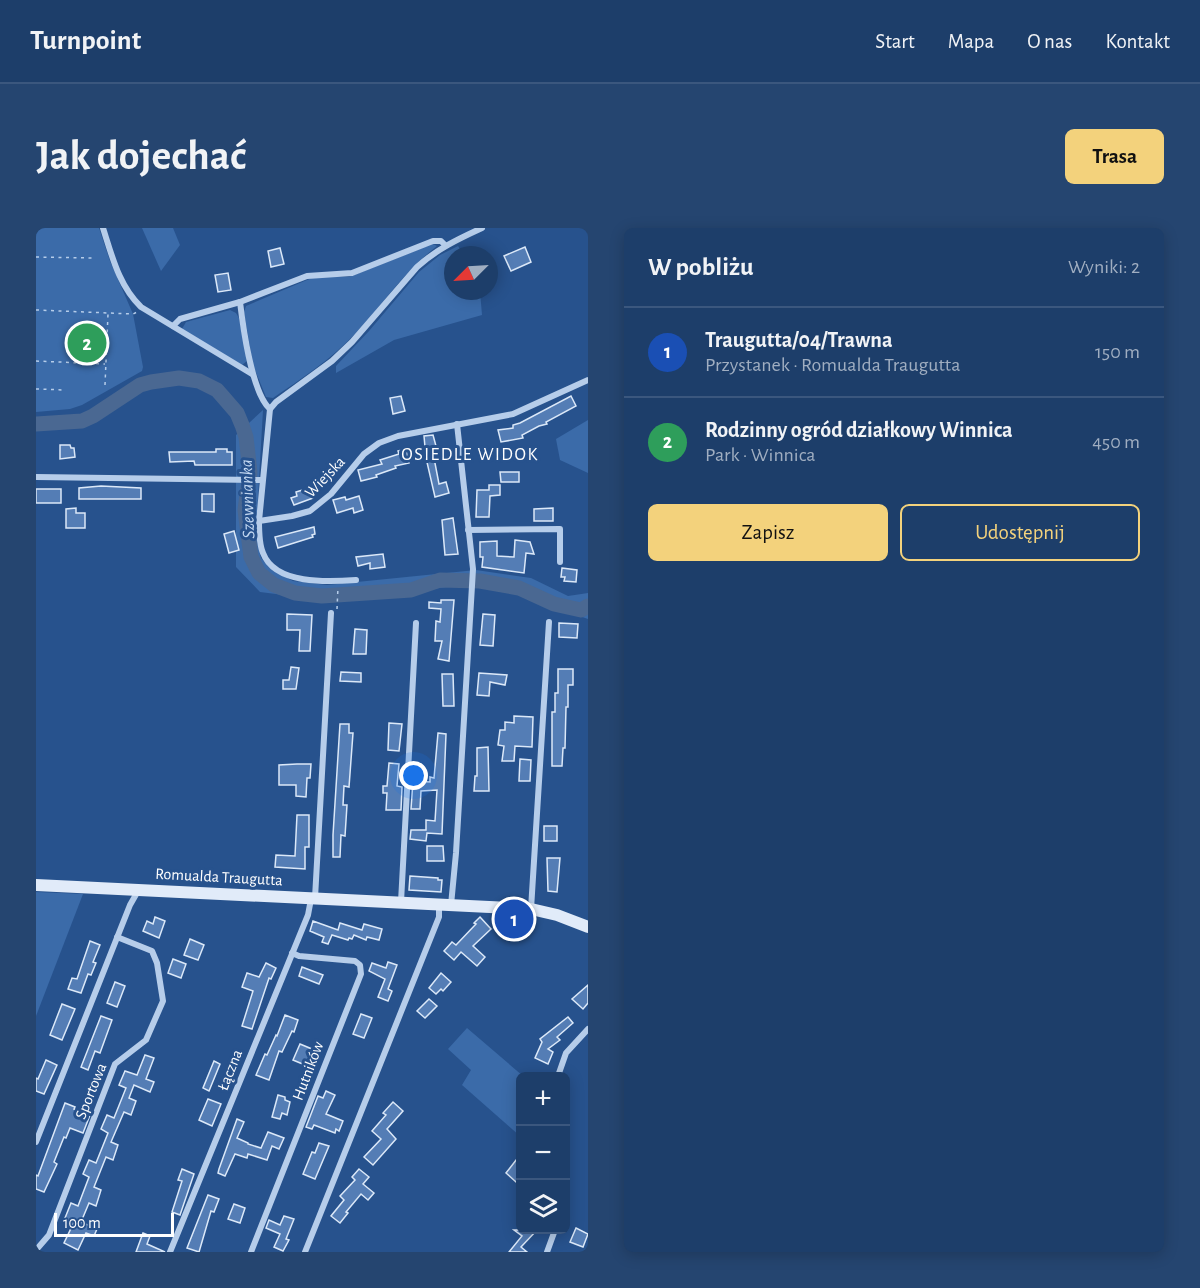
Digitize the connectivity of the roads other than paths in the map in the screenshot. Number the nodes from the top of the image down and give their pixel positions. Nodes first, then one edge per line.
1 (103, 228) edge
2 (482, 228) edge
3 (445, 245) junction
4 (240, 302) junction
5 (173, 326) junction
6 (252, 374) junction
7 (588, 380) edge
8 (270, 409) junction
9 (457, 424) junction
10 (36, 477) edge
11 (262, 480) junction
12 (259, 521) junction
13 (468, 530) junction
14 (560, 562) dead end
15 (356, 580) dead end
16 (331, 613) dead end
17 (549, 622) dead end
18 (416, 623) dead end
19 (36, 885) edge
20 (138, 890) junction
21 (313, 898) junction
22 (401, 902) junction
23 (445, 905) junction
24 (531, 909) junction
25 (588, 927) edge
26 (117, 937) junction
27 (292, 952) junction
28 (588, 1029) edge
29 (560, 1072) edge
30 (36, 1142) edge
31 (554, 1234) edge
32 (36, 1250) edge
33 (170, 1252) edge
34 (251, 1252) edge
35 (305, 1252) edge
36 (547, 1252) edge

1 - 5 street
2 - 3 street
3 - 4 street
3 - 8 street
4 - 5 street
4 - 6 street
5 - 6 street
6 - 8 street
7 - 9 street, Wiejska
8 - 11 street
9 - 12 street, Wiejska
9 - 13 street
10 - 11 street
11 - 12 street
12 - 15 street
13 - 14 street
13 - 23 street
16 - 21 street, Łączna
17 - 24 street
18 - 22 street
19 - 20 main road, Romualda Traugutta
20 - 21 main road, Romualda Traugutta
20 - 26 street
21 - 22 main road, Romualda Traugutta
21 - 27 street, Łączna
22 - 23 main road, Romualda Traugutta
23 - 24 main road, Romualda Traugutta
23 - 35 street
24 - 25 main road, Romualda Traugutta
26 - 30 street
26 - 32 street, Sportowa
27 - 33 street, Łączna
27 - 34 street, Hutników
28 - 29 street
31 - 36 street

